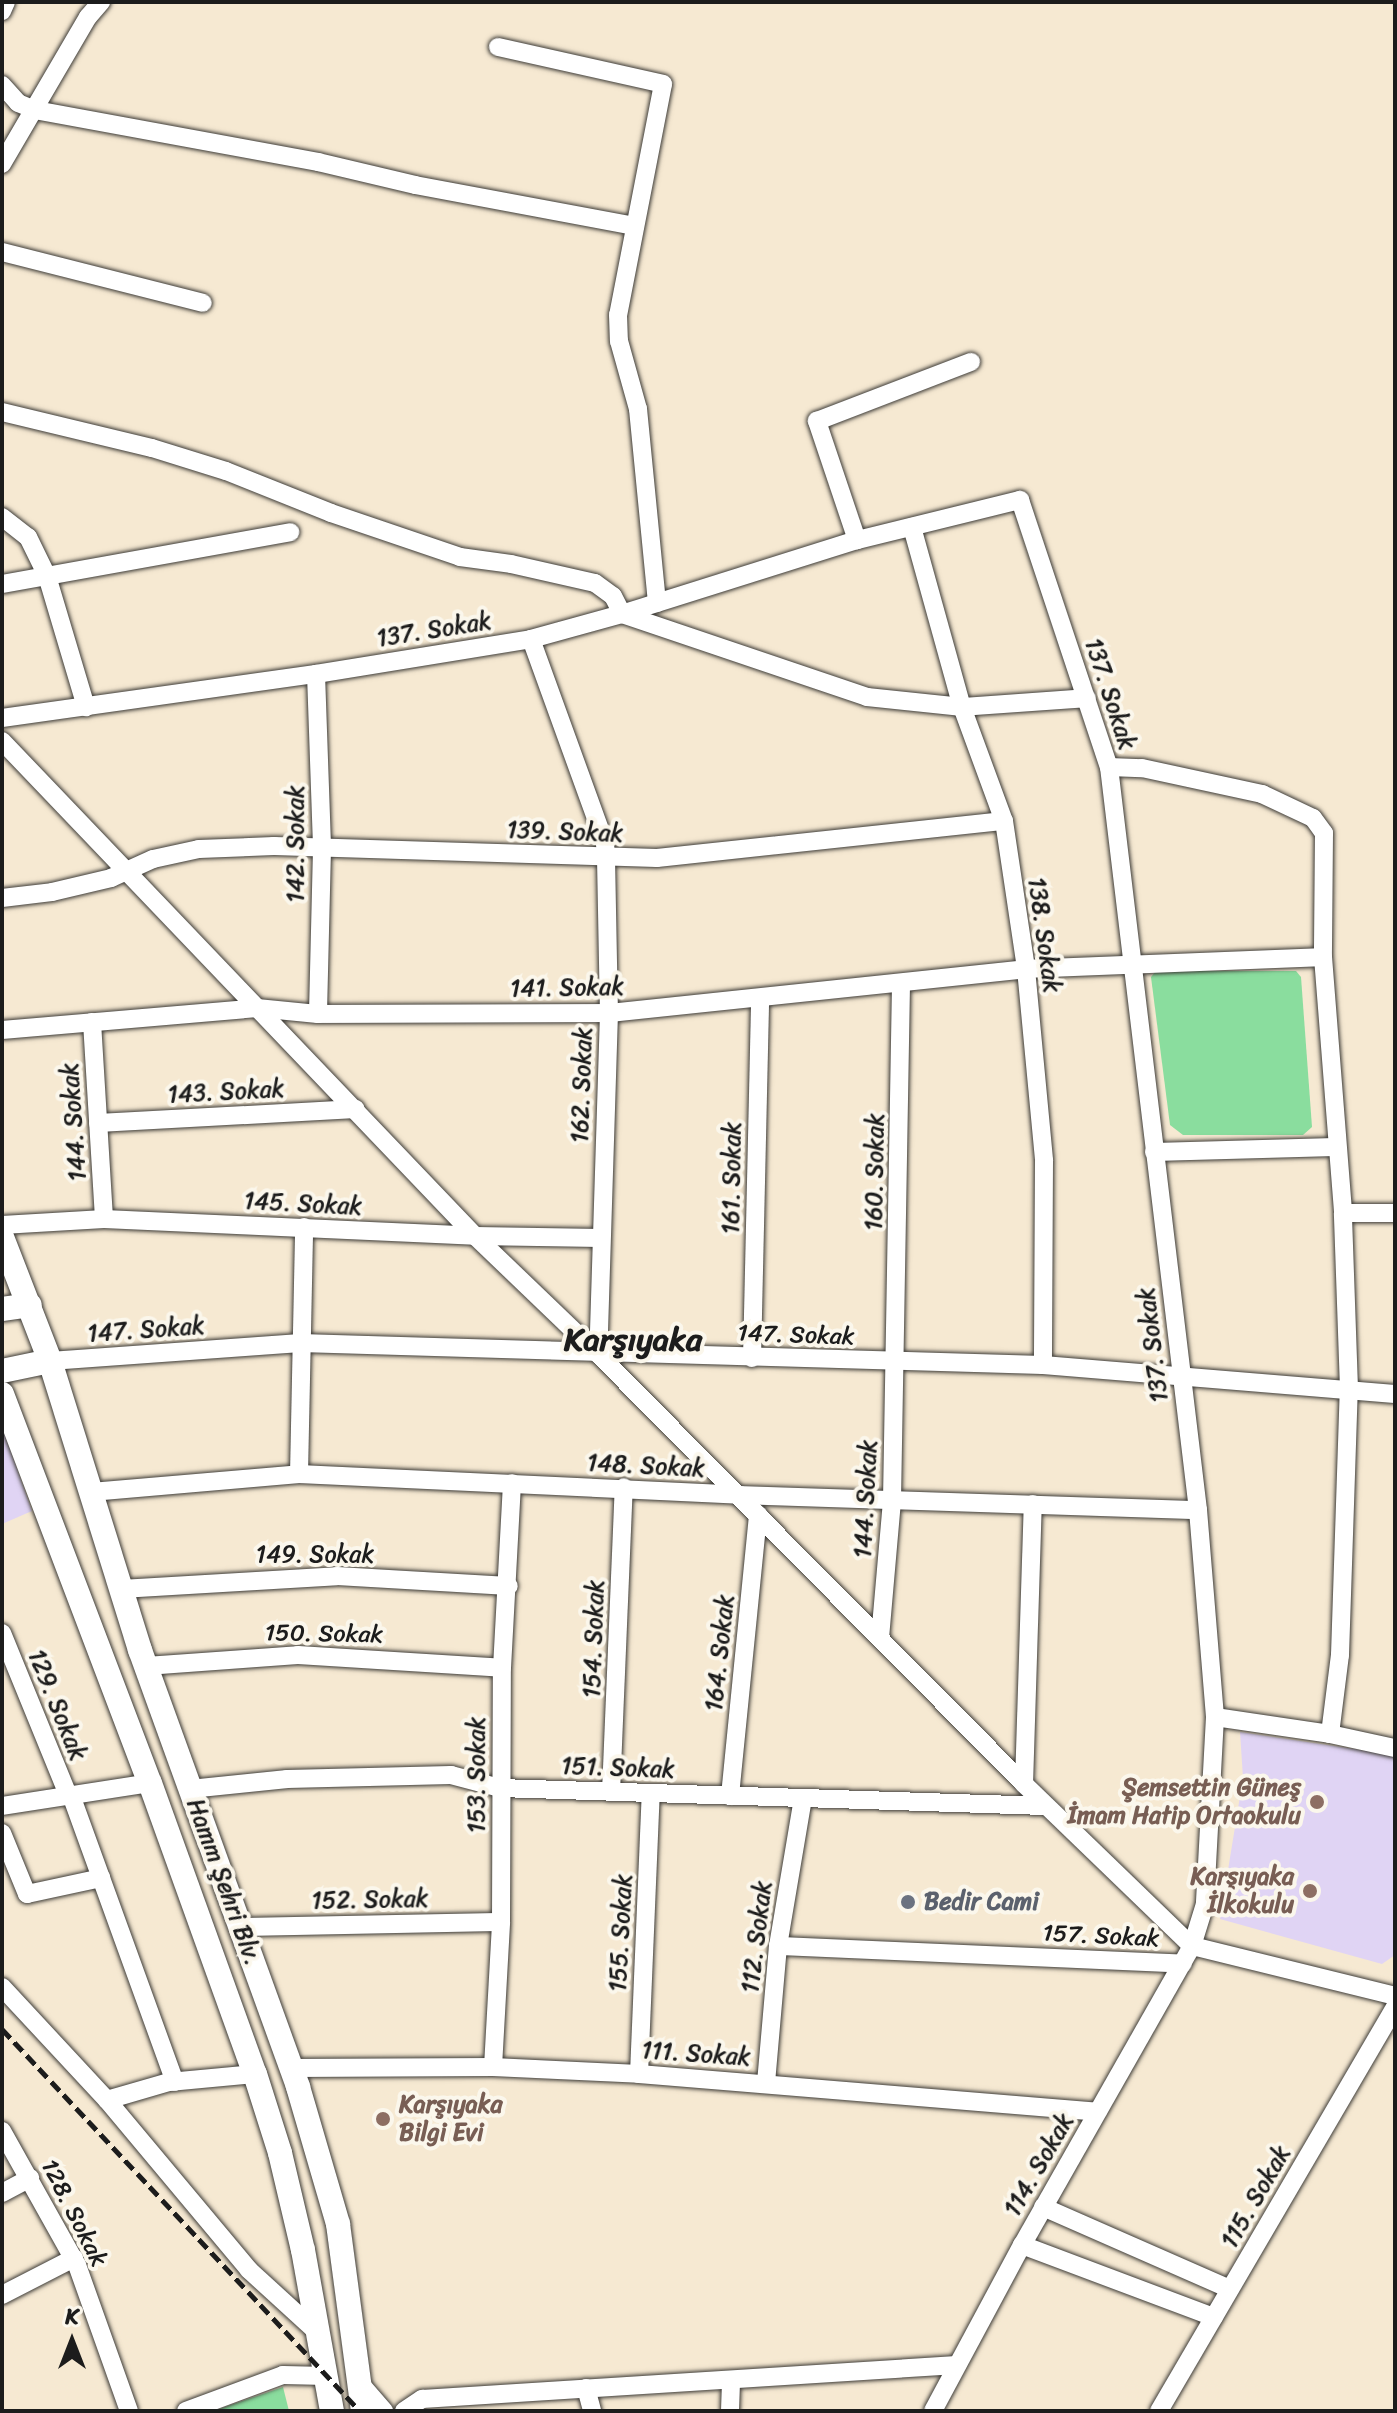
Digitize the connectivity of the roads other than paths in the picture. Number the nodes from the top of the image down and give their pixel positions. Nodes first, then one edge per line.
1 (6, 2) edge
2 (101, 2) edge
3 (2, 11) edge
4 (498, 47) dead end
5 (2, 85) edge
6 (35, 110) junction
7 (2, 164) edge
8 (635, 226) junction
9 (2, 252) edge
10 (203, 303) dead end
11 (971, 362) dead end
12 (2, 412) edge
13 (2, 517) edge
14 (912, 527) junction
15 (290, 532) dead end
16 (857, 540) junction
17 (47, 576) junction
18 (2, 584) edge
19 (657, 603) junction
20 (622, 614) junction
21 (531, 639) junction
22 (316, 674) junction
23 (1087, 698) junction
24 (86, 707) junction
25 (962, 707) junction
26 (2, 718) edge
27 (2, 741) edge
28 (1109, 767) junction
29 (1004, 821) junction
30 (322, 849) junction
31 (606, 858) junction
32 (126, 873) junction
33 (2, 898) edge
34 (1323, 957) junction
35 (1133, 963) junction
36 (1026, 969) junction
37 (901, 984) junction
38 (760, 1000) junction
39 (257, 1008) junction
40 (609, 1013) junction
41 (318, 1014) junction
42 (92, 1022) junction
43 (2, 1030) edge
44 (356, 1109) junction
45 (98, 1123) junction
46 (1335, 1147) junction
47 (1154, 1152) junction
48 (1343, 1213) junction
49 (1395, 1213) edge
50 (104, 1219) junction
51 (2, 1225) edge
52 (304, 1227) junction
53 (475, 1236) junction
54 (2, 1237) edge
55 (601, 1238) junction
56 (30, 1305) junction
57 (2, 1309) edge
58 (300, 1343) junction
59 (598, 1354) junction
60 (752, 1358) junction
61 (50, 1361) junction
62 (896, 1362) junction
63 (1043, 1365) junction
64 (2, 1371) edge
65 (1180, 1374) junction
66 (1349, 1389) junction
67 (2, 1394) edge
68 (1395, 1394) edge
69 (299, 1474) junction
70 (512, 1483) junction
71 (624, 1487) junction
72 (91, 1492) junction
73 (739, 1495) junction
74 (892, 1500) junction
75 (1033, 1504) junction
76 (1198, 1510) junction
77 (758, 1514) junction
78 (509, 1586) junction
79 (121, 1589) junction
80 (2, 1633) edge
81 (880, 1638) junction
82 (146, 1666) junction
83 (502, 1668) junction
84 (1215, 1717) junction
85 (1330, 1734) junction
86 (1395, 1748) edge
87 (150, 1783) junction
88 (1024, 1784) junction
89 (500, 1788) junction
90 (190, 1789) junction
91 (611, 1792) junction
92 (651, 1793) junction
93 (70, 1795) junction
94 (730, 1796) junction
95 (803, 1798) junction
96 (2, 1806) edge
97 (1046, 1806) junction
98 (2, 1833) edge
99 (101, 1878) junction
100 (501, 1922) junction
101 (240, 1927) junction
102 (778, 1946) junction
103 (1192, 1946) junction
104 (1183, 1964) junction
105 (2, 1987) edge
106 (1395, 1996) edge
107 (1395, 2007) edge
108 (493, 2067) junction
109 (291, 2068) junction
110 (255, 2074) junction
111 (639, 2074) junction
112 (175, 2082) junction
113 (766, 2083) junction
114 (107, 2100) junction
115 (1097, 2112) junction
116 (2, 2131) edge
117 (30, 2178) junction
118 (2, 2193) edge
119 (1043, 2207) junction
120 (1022, 2245) junction
121 (74, 2258) junction
122 (1230, 2289) junction
123 (2, 2295) edge
124 (1214, 2317) junction
125 (319, 2334) junction
126 (957, 2365) junction
127 (327, 2376) junction
128 (731, 2380) junction
129 (358, 2381) junction
130 (586, 2388) junction
131 (129, 2411) edge
132 (186, 2411) edge
133 (332, 2411) edge
134 (363, 2411) edge
135 (384, 2411) edge
136 (404, 2411) edge
137 (592, 2411) edge
138 (730, 2411) edge
139 (933, 2411) edge
140 (1159, 2411) edge

1 - 3 street
2 - 6 street
4 - 8 street
5 - 6 street
6 - 7 street
6 - 8 street
8 - 19 street
9 - 10 street
11 - 16 street
12 - 20 street
13 - 17 street
14 - 16 street, 137. Sokak
14 - 23 street, 137. Sokak
14 - 25 street, 138. Sokak
15 - 17 street
16 - 19 street, 137. Sokak
17 - 18 street
17 - 24 street
19 - 20 street, 137. Sokak
20 - 21 street, 137. Sokak
20 - 25 street
21 - 22 street, 137. Sokak
21 - 31 street, 162. Sokak
22 - 24 street, 137. Sokak
22 - 30 street, 142. Sokak
23 - 25 street
23 - 28 street, 137. Sokak
24 - 26 street, 137. Sokak
25 - 29 street, 138. Sokak
27 - 32 street
28 - 34 street
28 - 35 street, 137. Sokak
29 - 31 street, 139. Sokak
29 - 36 street, 138. Sokak
30 - 31 street, 139. Sokak
30 - 32 street, 139. Sokak
30 - 41 street, 142. Sokak
31 - 40 street, 162. Sokak
32 - 33 street, 139. Sokak
32 - 39 street
34 - 35 street, 141. Sokak
34 - 46 street
35 - 36 street, 141. Sokak
35 - 47 street, 137. Sokak
36 - 37 street, 141. Sokak
36 - 63 street, 138. Sokak
37 - 38 street, 141. Sokak
37 - 62 street, 160. Sokak
38 - 40 street, 141. Sokak
38 - 60 street, 161. Sokak
39 - 41 street, 141. Sokak
39 - 42 street, 141. Sokak
39 - 44 street
40 - 41 street, 141. Sokak
40 - 55 street, 162. Sokak
42 - 43 street, 141. Sokak
42 - 45 street, 144. Sokak
44 - 45 street, 143. Sokak
44 - 53 street
45 - 50 street, 144. Sokak
46 - 47 street
46 - 48 street
47 - 65 street, 137. Sokak
48 - 49 street
48 - 66 street
50 - 51 street, 145. Sokak
50 - 52 street, 145. Sokak
52 - 53 street, 145. Sokak
52 - 58 street
53 - 55 street, 145. Sokak
53 - 59 street
54 - 56 main road, Hamm Şehri Blv.
55 - 59 street, 162. Sokak
56 - 57 main road
56 - 61 main road, Hamm Şehri Blv.
58 - 59 street, 147. Sokak
58 - 61 street, 147. Sokak
58 - 69 street
59 - 60 street, 147. Sokak
59 - 73 street
60 - 62 street, 147. Sokak
61 - 64 main road
61 - 72 main road, Hamm Şehri Blv.
62 - 63 street, 147. Sokak
62 - 74 street, 144. Sokak
63 - 65 street, 147. Sokak
65 - 66 street, 147. Sokak
65 - 76 street, 137. Sokak
66 - 68 street, 147. Sokak
66 - 85 street
67 - 87 main road, Hamm Şehri Blv.
69 - 70 street, 148. Sokak
69 - 72 street, 148. Sokak
70 - 71 street, 148. Sokak
70 - 78 street, 153. Sokak
71 - 73 street, 148. Sokak
71 - 91 street, 154. Sokak
72 - 79 main road, Hamm Şehri Blv.
73 - 74 street, 148. Sokak
73 - 77 street
74 - 75 street, 148. Sokak
74 - 81 street, 144. Sokak
75 - 76 street, 148. Sokak
75 - 88 street
76 - 84 street, 137. Sokak
77 - 81 street
77 - 94 street, 164. Sokak
78 - 79 street, 149. Sokak
78 - 83 street, 153. Sokak
79 - 82 main road, Hamm Şehri Blv.
80 - 93 street, 129. Sokak
81 - 88 street
82 - 83 street, 150. Sokak
82 - 90 main road, Hamm Şehri Blv.
83 - 89 street, 153. Sokak
84 - 85 street
84 - 103 street, 137. Sokak
85 - 86 street
87 - 93 street
87 - 110 main road, Hamm Şehri Blv.
88 - 97 street
89 - 90 street, 151. Sokak
89 - 91 street, 151. Sokak
89 - 100 street, 153. Sokak
90 - 101 main road, Hamm Şehri Blv.
91 - 92 street, 151. Sokak
92 - 94 street, 151. Sokak
92 - 111 street, 155. Sokak
93 - 96 street
93 - 99 street, 129. Sokak
94 - 95 street, 151. Sokak
95 - 97 street, 151. Sokak
95 - 102 street, 112. Sokak
97 - 103 street
98 - 99 street
99 - 112 street, 129. Sokak
100 - 101 street, 152. Sokak
100 - 108 street, 153. Sokak
101 - 109 main road, Hamm Şehri Blv.
102 - 104 street, 157. Sokak
102 - 113 street, 112. Sokak
103 - 104 street, 114. Sokak
103 - 106 street
104 - 115 street, 114. Sokak
105 - 114 street
107 - 122 street, 115. Sokak
108 - 109 street, 111. Sokak
108 - 111 street, 111. Sokak
109 - 129 main road, Hamm Şehri Blv.
110 - 112 street
110 - 125 main road, Hamm Şehri Blv.
111 - 113 street, 111. Sokak
112 - 114 street
113 - 115 street, 111. Sokak
114 - 125 street
115 - 119 street, 114. Sokak
116 - 117 street, 128. Sokak
117 - 118 street
117 - 121 street, 128. Sokak
119 - 120 street, 114. Sokak
119 - 122 street
120 - 124 street
120 - 126 street, 114. Sokak
121 - 123 street
121 - 131 street, 128. Sokak
122 - 124 street, 115. Sokak
124 - 140 street, 115. Sokak
125 - 127 main road, Hamm Şehri Blv.
126 - 128 street
126 - 139 street, 114. Sokak
127 - 132 street
127 - 133 main road, Hamm Şehri Blv.
128 - 130 street
128 - 138 street
129 - 134 main road, Hamm Şehri Blv.
129 - 135 street
130 - 136 street
130 - 137 street

